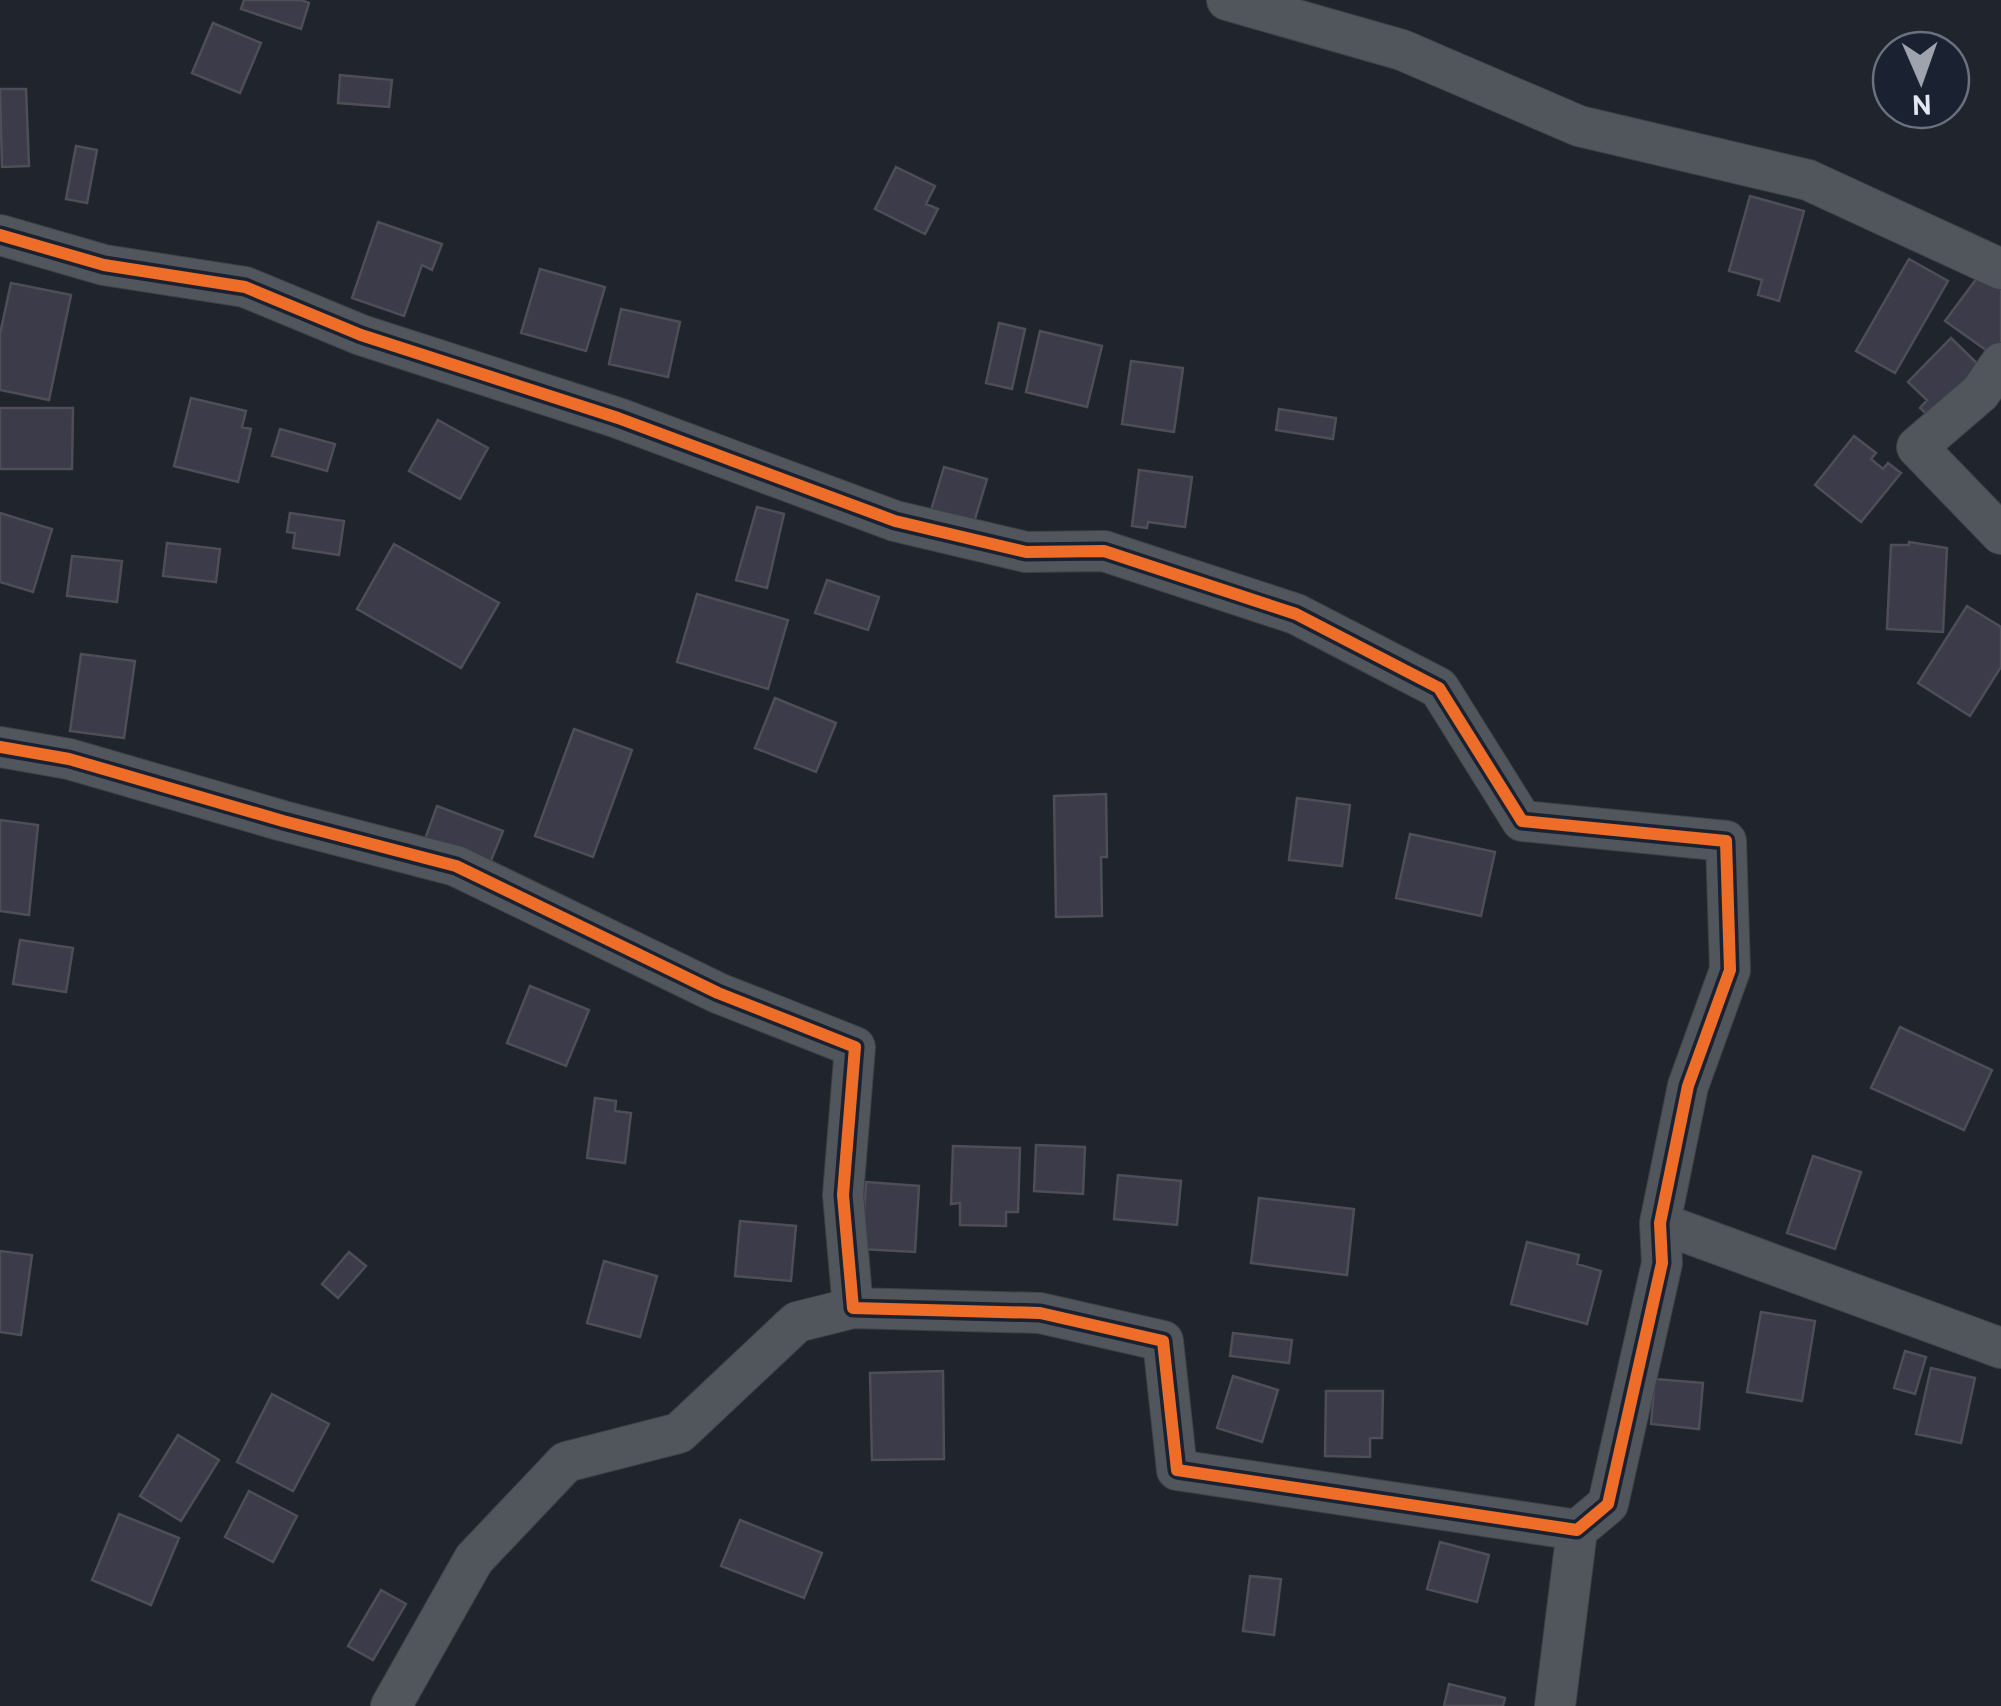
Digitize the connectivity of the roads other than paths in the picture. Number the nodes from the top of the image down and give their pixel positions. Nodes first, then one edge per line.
1 (1227, 0) edge
2 (0, 235) edge
3 (2001, 269) edge
4 (2001, 363) edge
5 (2001, 534) edge
6 (0, 748) edge
7 (1660, 1223) junction
8 (853, 1308) junction
9 (2001, 1348) edge
10 (1577, 1530) junction
11 (391, 1706) edge
12 (1555, 1706) edge

1 - 3 street
2 - 7 street
4 - 5 street
6 - 8 street
7 - 9 street
7 - 10 street
8 - 10 street
8 - 11 street
10 - 12 street

